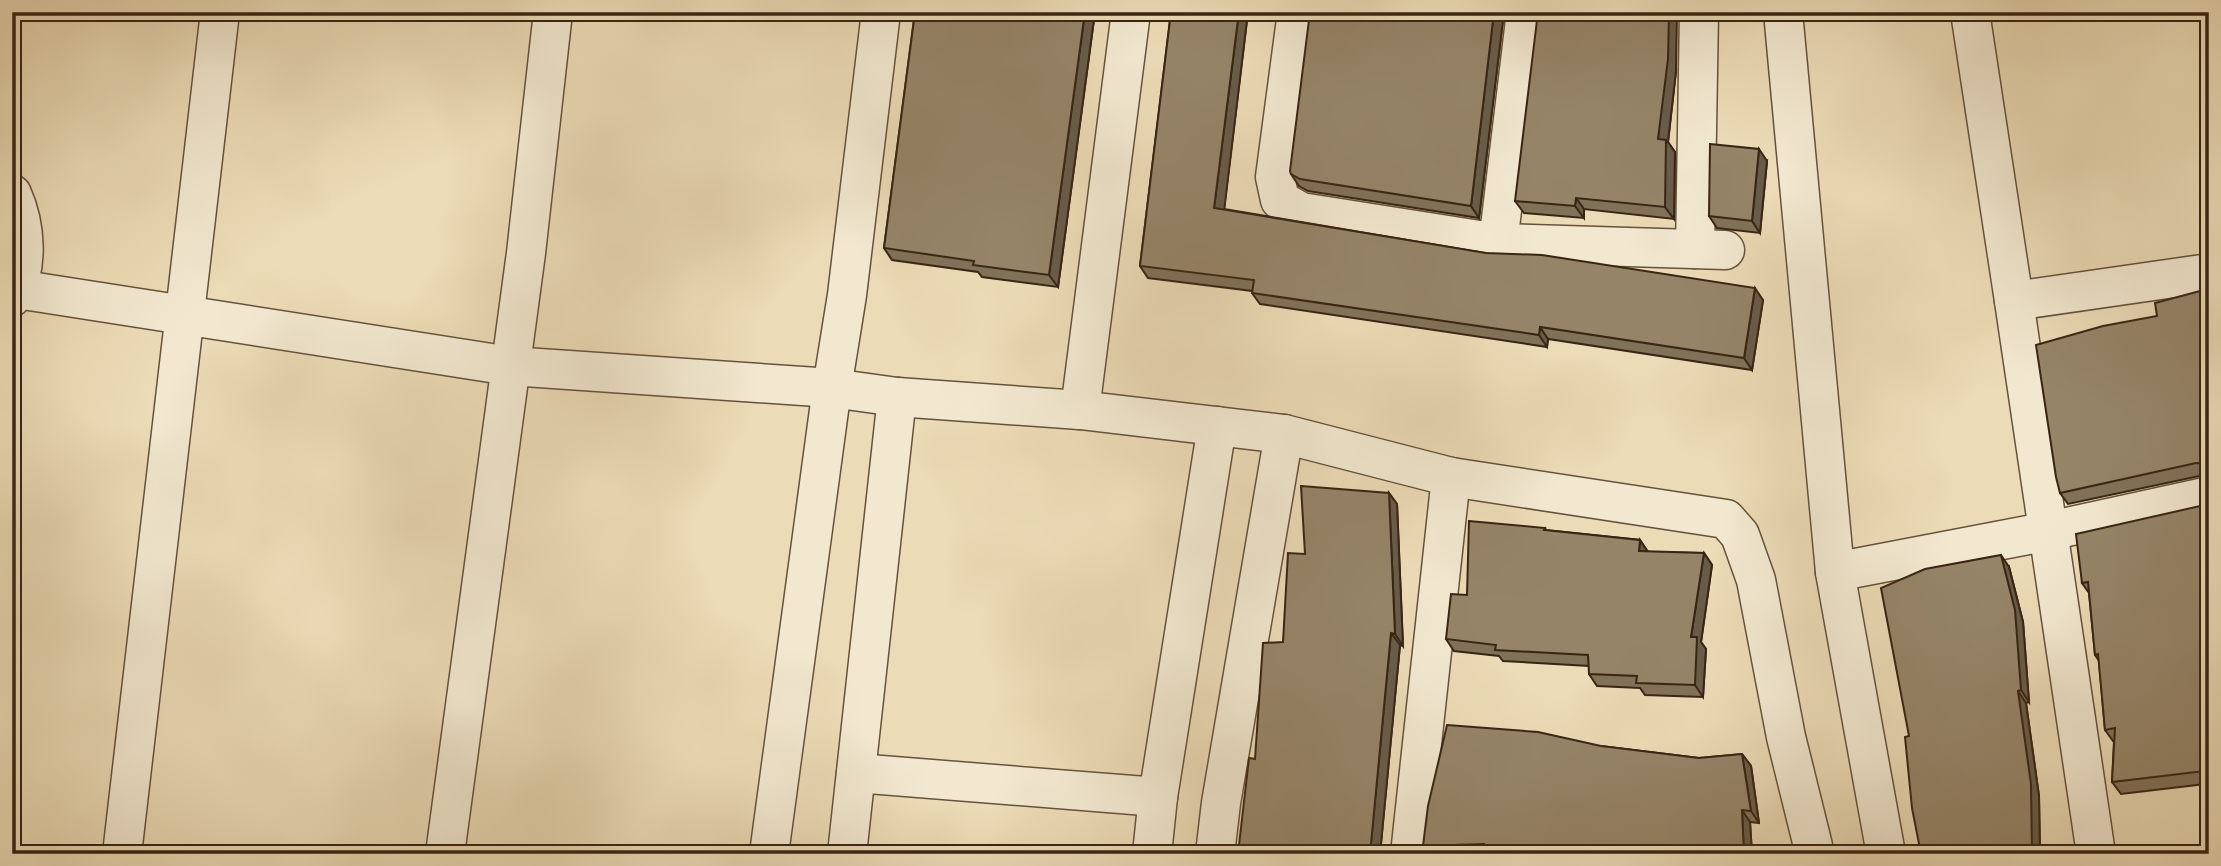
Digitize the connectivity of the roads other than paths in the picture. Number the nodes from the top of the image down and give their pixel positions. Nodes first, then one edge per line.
1 (220, 12) edge
2 (553, 12) edge
3 (881, 12) edge
4 (1131, 12) edge
5 (1297, 12) edge
6 (1526, 12) edge
7 (1699, 12) edge
8 (1783, 12) edge
9 (1970, 12) edge
10 (12, 194) edge
11 (1498, 243) junction
12 (2209, 273) edge
13 (14, 293) edge
14 (2014, 301) junction
15 (186, 316) junction
16 (510, 366) junction
17 (832, 388) junction
18 (897, 397) junction
19 (1080, 410) junction
20 (1217, 426) junction
21 (1284, 434) junction
22 (1451, 477) junction
23 (2209, 496) edge
24 (2049, 531) junction
25 (1835, 572) junction
26 (856, 773) junction
27 (1158, 797) junction
28 (122, 854) edge
29 (445, 854) edge
30 (769, 854) edge
31 (847, 854) edge
32 (1152, 854) edge
33 (1215, 854) edge
34 (1410, 854) edge
35 (1812, 854) edge
36 (1886, 854) edge
37 (2096, 854) edge

1 - 15 street
2 - 16 street
3 - 17 street
4 - 19 street
5 - 11 street
6 - 11 street
7 - 11 street
8 - 25 street
9 - 14 street
10 - 13 street
12 - 14 street
13 - 15 street
14 - 24 street
15 - 16 street
15 - 28 street
16 - 17 street
16 - 29 street
17 - 18 street
17 - 30 street
18 - 19 street
18 - 26 street
19 - 20 street
20 - 21 street
20 - 27 street
21 - 22 street
21 - 33 street
22 - 34 street
22 - 35 street
23 - 24 street
24 - 25 street
24 - 37 street
25 - 36 street
26 - 27 street
26 - 31 street
27 - 32 street

